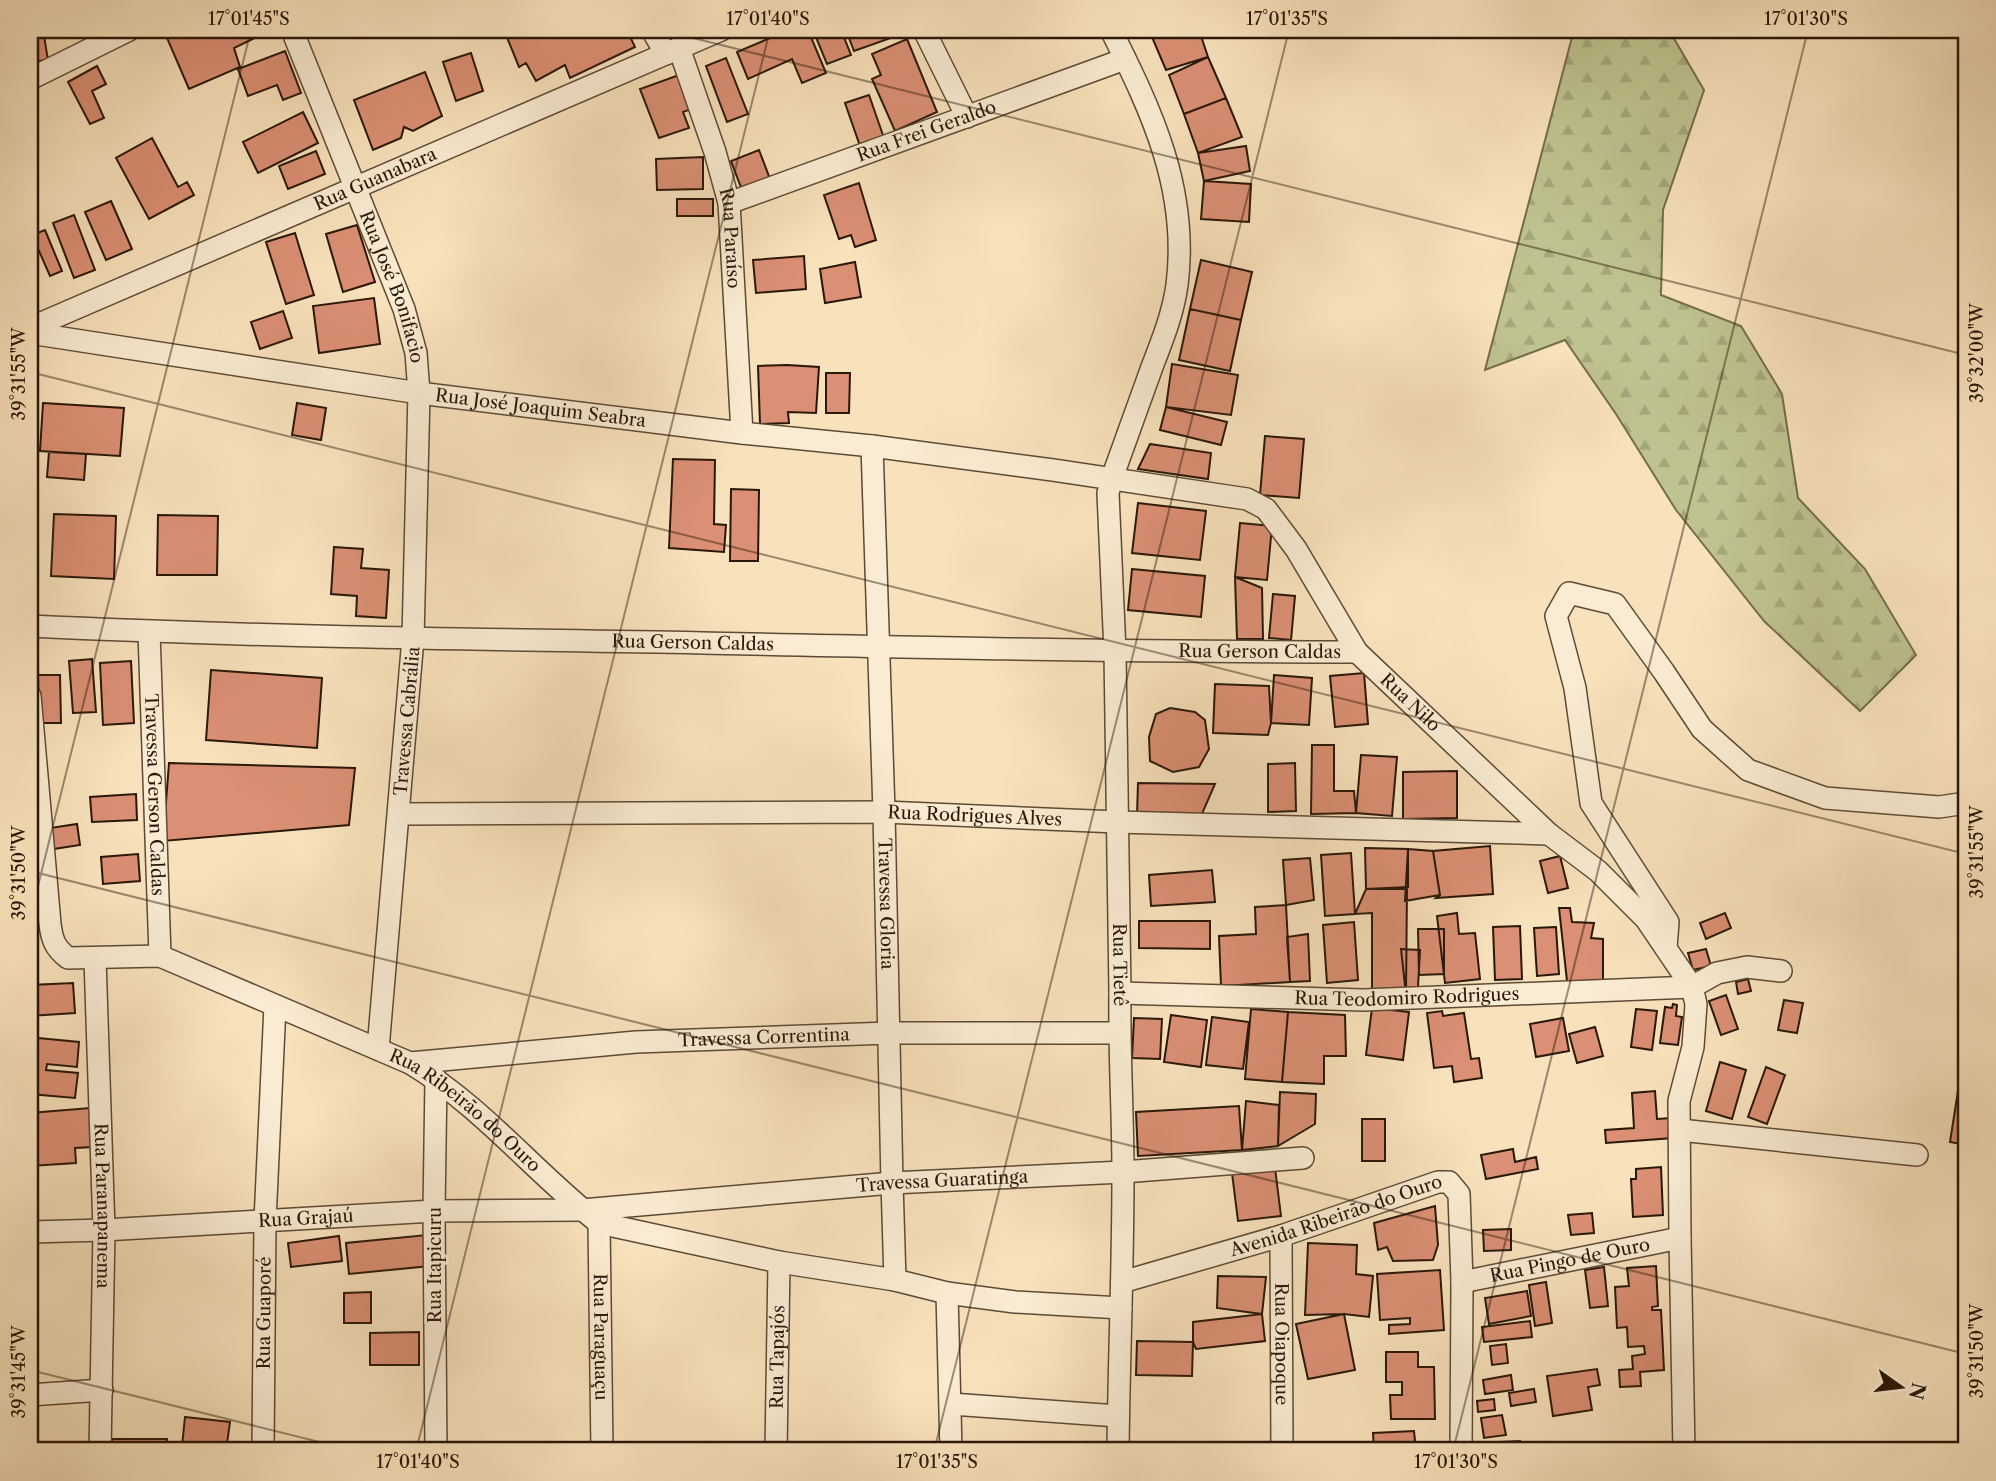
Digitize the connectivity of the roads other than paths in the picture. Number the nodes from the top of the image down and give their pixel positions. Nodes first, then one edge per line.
1 (129, 30) edge
2 (292, 30) edge
3 (652, 30) edge
4 (721, 30) edge
5 (924, 30) edge
6 (1111, 30) edge
7 (672, 51) junction
8 (1125, 59) junction
9 (30, 79) edge
10 (967, 117) junction
11 (356, 188) junction
12 (729, 203) junction
13 (30, 328) edge
14 (30, 333) edge
15 (419, 393) junction
16 (741, 433) junction
17 (872, 446) junction
18 (1112, 478) junction
19 (30, 626) edge
20 (149, 632) junction
21 (413, 638) junction
22 (878, 646) junction
23 (1115, 652) junction
24 (1357, 652) junction
25 (30, 696) edge
26 (1966, 803) edge
27 (884, 812) junction
28 (399, 814) junction
29 (1117, 822) junction
30 (1549, 834) junction
31 (1666, 948) junction
32 (160, 956) junction
33 (95, 959) junction
34 (1781, 971) dead end
35 (1692, 987) junction
36 (1120, 993) junction
37 (275, 1006) junction
38 (889, 1033) junction
39 (1119, 1033) junction
40 (378, 1049) junction
41 (410, 1063) junction
42 (436, 1079) junction
43 (1680, 1130) junction
44 (1917, 1155) dead end
45 (1303, 1157) dead end
46 (1123, 1172) junction
47 (892, 1183) junction
48 (582, 1210) junction
49 (434, 1211) junction
50 (265, 1221) junction
51 (599, 1223) junction
52 (104, 1230) junction
53 (30, 1232) edge
54 (1281, 1236) junction
55 (1680, 1238) junction
56 (779, 1262) junction
57 (895, 1280) junction
58 (1122, 1282) junction
59 (1462, 1282) junction
60 (947, 1293) junction
61 (1121, 1308) junction
62 (102, 1390) junction
63 (30, 1395) edge
64 (951, 1404) junction
65 (1118, 1416) junction
66 (100, 1451) edge
67 (263, 1451) edge
68 (436, 1451) edge
69 (602, 1451) edge
70 (776, 1451) edge
71 (951, 1451) edge
72 (1118, 1451) edge
73 (1282, 1451) edge
74 (1461, 1451) edge
75 (1684, 1451) edge

1 - 9 street
2 - 11 street, Rua José Bonifacio
3 - 7 street, Rua Paraíso
4 - 7 street, Rua Guanabara
5 - 10 street
6 - 8 street, Rua Tietê
7 - 11 street, Rua Guanabara
7 - 12 street, Rua Paraíso
8 - 10 street, Rua Frei Geraldo
8 - 18 street, Rua Tietê
10 - 12 street, Rua Frei Geraldo
11 - 13 street, Rua Guanabara
11 - 15 street, Rua José Bonifacio
12 - 16 street, Rua Paraíso
14 - 15 street, Rua José Joaquim Seabra
15 - 16 street, Rua José Joaquim Seabra
15 - 21 street, Travessa Cabrália
16 - 17 street, Rua José Joaquim Seabra
17 - 18 street, Rua José Joaquim Seabra
17 - 22 street, Travessa Gloria
18 - 23 street, Rua Tietê
18 - 24 street, Rua Nilo
19 - 20 street, Rua Gerson Caldas
20 - 21 street, Rua Gerson Caldas
20 - 32 street, Travessa Gerson Caldas
21 - 22 street, Rua Gerson Caldas
21 - 28 street, Travessa Cabrália
22 - 23 street, Rua Gerson Caldas
22 - 27 street, Travessa Gloria
23 - 24 street, Rua Gerson Caldas
23 - 29 street, Rua Tietê
24 - 30 street, Rua Nilo
25 - 33 street, Rua Ribeirão do Ouro
26 - 31 street
27 - 28 street, Rua Rodrigues Alves
27 - 29 street, Rua Rodrigues Alves
27 - 38 street, Travessa Gloria
28 - 40 street, Travessa Cabrália
29 - 30 street, Rua Rodrigues Alves
29 - 36 street, Rua Tietê
30 - 31 street, Rua Nilo
31 - 35 street, Rua Nilo
32 - 33 street, Rua Ribeirão do Ouro
32 - 37 street, Rua Ribeirão do Ouro
33 - 52 street, Rua Paranapanema
34 - 35 street
35 - 36 street, Rua Teodomiro Rodrigues
35 - 43 street
36 - 39 street, Rua Tietê
37 - 40 street, Rua Ribeirão do Ouro
37 - 50 street, Rua Guaporé
38 - 39 street, Travessa Correntina
38 - 41 street, Travessa Correntina
38 - 47 street, Travessa Gloria
39 - 46 street, Rua Tietê
40 - 41 street, Rua Ribeirão do Ouro
41 - 42 street, Rua Ribeirão do Ouro
42 - 48 street, Rua Ribeirão do Ouro
42 - 49 street, Rua Itapicuru
43 - 44 street
43 - 55 street
45 - 46 street, Travessa Guaratinga
46 - 47 street, Travessa Guaratinga
46 - 58 street, Rua Tietê
47 - 48 street, Travessa Guaratinga
47 - 57 street, Travessa Gloria
48 - 49 street, Rua Grajaú
48 - 51 street, Rua Ribeirão do Ouro
49 - 50 street, Rua Grajaú
49 - 68 street, Rua Itapicuru
50 - 52 street, Rua Grajaú
50 - 67 street, Rua Guaporé
51 - 56 street, Rua Ribeirão do Ouro
51 - 69 street, Rua Paraguaçu
52 - 53 street, Rua Grajaú
52 - 62 street, Rua Paranapanema
54 - 58 street, Avenida Ribeirão do Ouro
54 - 59 street, Avenida Ribeirão do Ouro
54 - 73 street, Rua Oiapoque
55 - 59 street, Rua Pingo de Ouro
55 - 75 street
56 - 57 street, Rua Ribeirão do Ouro
56 - 70 street, Rua Tapajós
57 - 60 street
58 - 61 street, Rua Tietê
59 - 74 street, Avenida Ribeirão do Ouro
60 - 61 street
60 - 64 street
61 - 65 street, Rua Tietê
62 - 63 street
62 - 66 street, Rua Paranapanema
64 - 65 street
64 - 71 street
65 - 72 street, Rua Tietê

